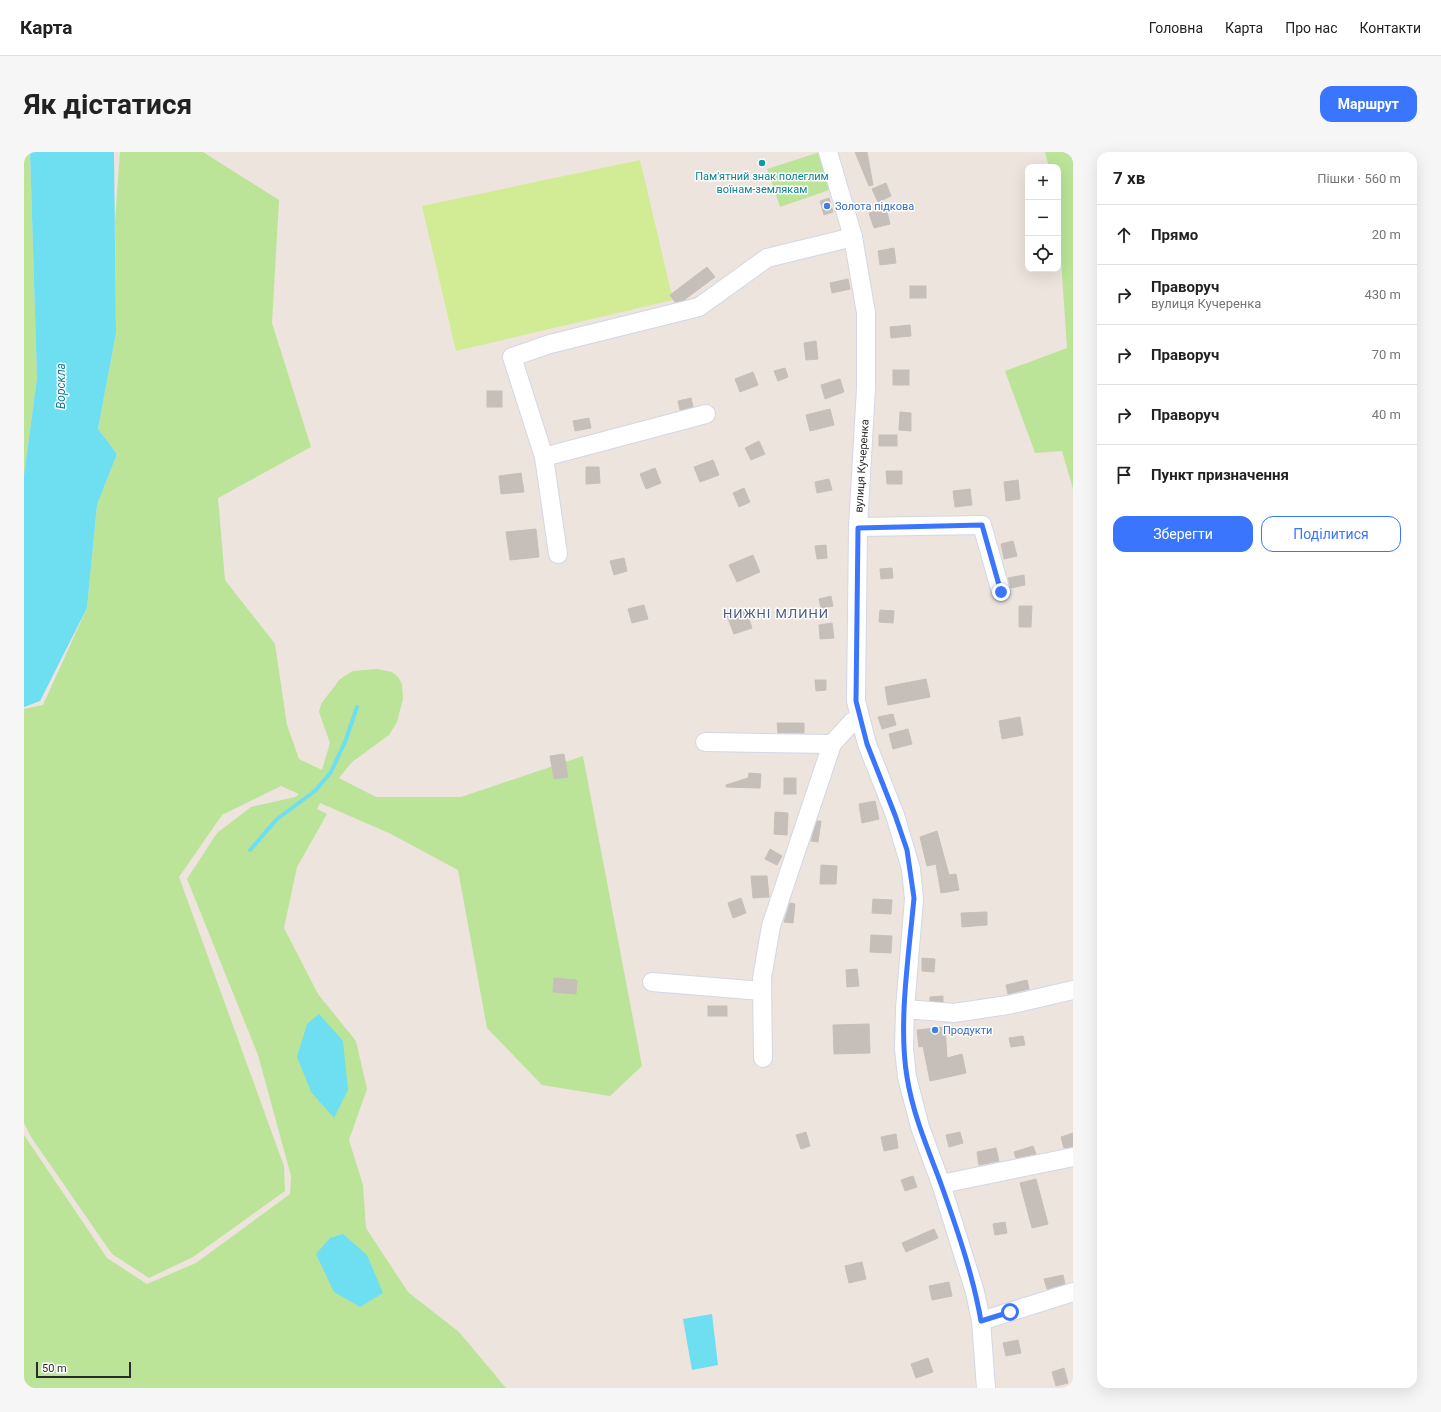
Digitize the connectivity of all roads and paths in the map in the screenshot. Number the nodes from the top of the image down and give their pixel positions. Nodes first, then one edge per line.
1 (828, 152) edge
2 (853, 237) junction
3 (706, 414) dead end
4 (544, 457) junction
5 (858, 528) junction
6 (558, 554) dead end
7 (1001, 592) dead end
8 (860, 719) junction
9 (705, 742) dead end
10 (832, 744) junction
11 (652, 982) dead end
12 (762, 990) junction
13 (1073, 990) edge
14 (905, 1009) junction
15 (763, 1058) dead end
16 (1073, 1157) edge
17 (941, 1184) junction
18 (1073, 1292) edge
19 (981, 1321) junction
20 (986, 1388) edge

1 - 2 street, вулиця Кучеренка
2 - 4 street
2 - 5 street, вулиця Кучеренка
3 - 4 street
4 - 6 street
5 - 7 street
5 - 8 street, вулиця Кучеренка
8 - 10 street
8 - 14 street, вулиця Кучеренка
9 - 10 street
10 - 12 street
11 - 12 street
12 - 15 street
13 - 14 street
14 - 17 street, вулиця Кучеренка
16 - 17 street
17 - 19 street, вулиця Кучеренка
18 - 19 street
19 - 20 street, вулиця Кучеренка

